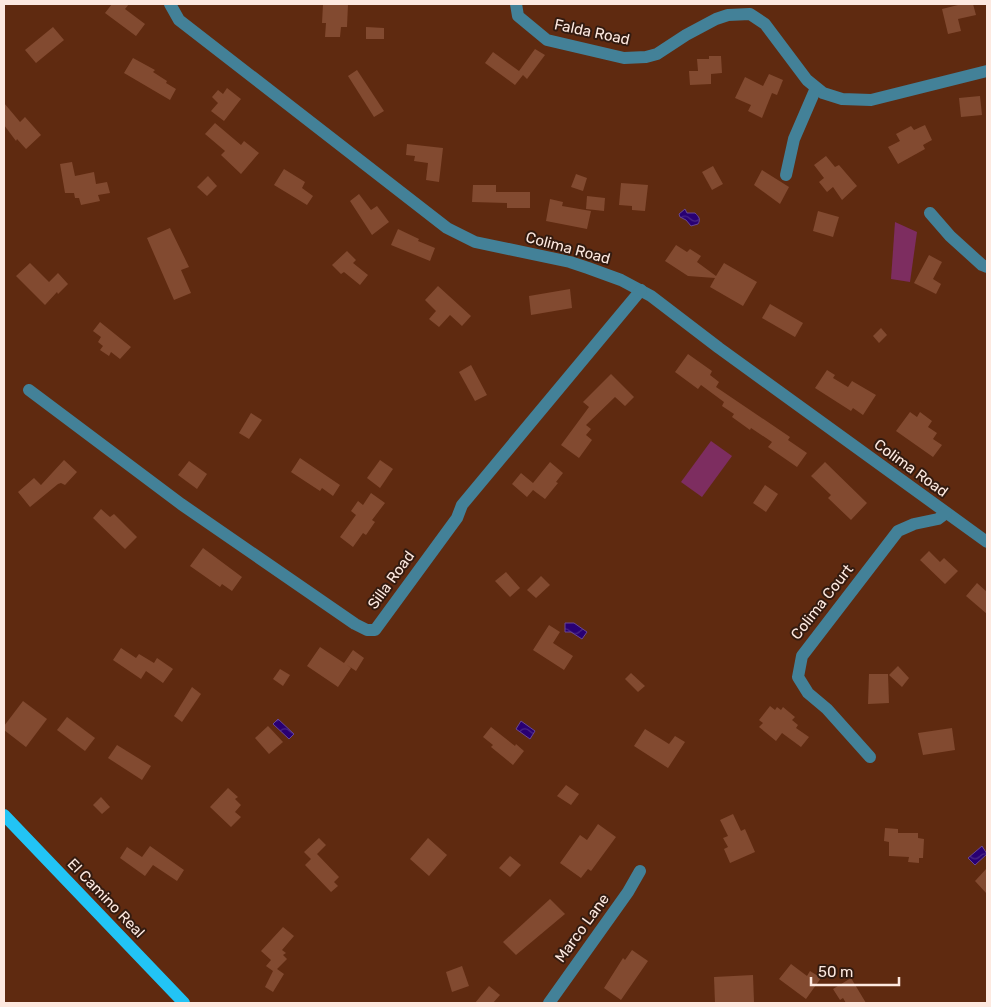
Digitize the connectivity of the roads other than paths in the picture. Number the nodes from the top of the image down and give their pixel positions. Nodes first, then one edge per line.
1 (170, 4) edge
2 (516, 4) edge
3 (987, 71) edge
4 (816, 88) junction
5 (786, 175) dead end
6 (930, 213) dead end
7 (987, 267) edge
8 (641, 290) junction
9 (29, 390) dead end
10 (946, 513) junction
11 (987, 542) edge
12 (870, 757) dead end
13 (4, 815) edge
14 (640, 871) dead end
15 (184, 1003) edge
16 (549, 1003) edge

1 - 8 street, Colima Road
2 - 4 street, Falda Road
3 - 4 street, Falda Road
4 - 5 street
6 - 7 street
8 - 9 street, Silla Road
8 - 10 street, Colima Road
10 - 11 street, Colima Road
10 - 12 street, Colima Court
13 - 15 main road, El Camino Real
14 - 16 street, Marco Lane

